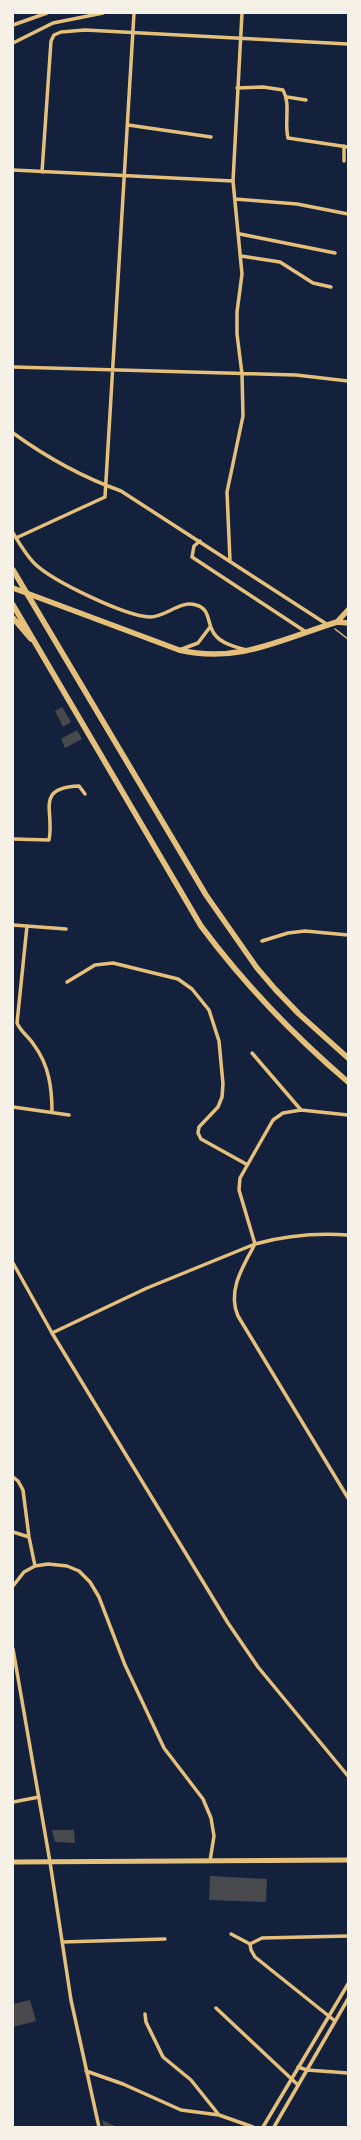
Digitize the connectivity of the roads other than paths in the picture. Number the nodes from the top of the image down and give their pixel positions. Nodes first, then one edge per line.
1 (47, 13) edge
2 (103, 13) edge
3 (134, 13) edge
4 (242, 13) edge
5 (13, 25) edge
6 (132, 34) junction
7 (240, 39) junction
8 (13, 43) edge
9 (348, 44) edge
10 (237, 88) junction
11 (287, 97) junction
12 (306, 100) dead end
13 (128, 125) junction
14 (211, 137) dead end
15 (346, 147) edge
16 (344, 161) dead end
17 (13, 170) edge
18 (42, 172) junction
19 (124, 176) junction
20 (233, 181) junction
21 (235, 199) junction
22 (348, 214) edge
23 (240, 234) junction
24 (335, 254) dead end
25 (241, 256) junction
26 (331, 287) dead end
27 (13, 367) edge
28 (113, 371) junction
29 (242, 374) junction
30 (348, 381) edge
31 (13, 433) edge
32 (106, 486) junction
33 (13, 533) edge
34 (16, 538) junction
35 (200, 541) junction
36 (230, 560) junction
37 (13, 570) edge
38 (13, 588) edge
39 (13, 605) edge
40 (348, 610) edge
41 (13, 618) edge
42 (337, 622) junction
43 (348, 623) edge
44 (328, 625) junction
45 (210, 628) junction
46 (306, 632) junction
47 (40, 650) junction
48 (178, 650) junction
49 (249, 651) junction
50 (85, 794) dead end
51 (13, 839) edge
52 (13, 924) edge
53 (27, 926) junction
54 (66, 929) dead end
55 (348, 935) edge
56 (262, 941) dead end
57 (67, 982) dead end
58 (252, 1053) dead end
59 (348, 1058) edge
60 (348, 1082) edge
61 (13, 1107) edge
62 (301, 1110) junction
63 (52, 1112) junction
64 (69, 1115) dead end
65 (348, 1115) edge
66 (246, 1164) junction
67 (348, 1235) edge
68 (255, 1244) junction
69 (13, 1263) edge
70 (52, 1333) junction
71 (13, 1477) edge
72 (348, 1498) edge
73 (13, 1532) edge
74 (29, 1537) junction
75 (35, 1566) junction
76 (13, 1586) edge
77 (13, 1649) edge
78 (15, 1671) edge
79 (348, 1776) edge
80 (39, 1797) junction
81 (13, 1802) edge
82 (348, 1860) edge
83 (210, 1861) junction
84 (13, 1862) edge
85 (50, 1862) junction
86 (231, 1934) dead end
87 (348, 1936) edge
88 (165, 1939) dead end
89 (62, 1942) junction
90 (250, 1944) junction
91 (348, 1984) edge
92 (339, 2000) junction
93 (348, 2000) edge
94 (216, 2008) dead end
95 (145, 2014) dead end
96 (328, 2017) junction
97 (334, 2021) junction
98 (298, 2067) junction
99 (307, 2070) junction
100 (86, 2071) junction
101 (348, 2073) edge
102 (291, 2079) junction
103 (298, 2085) junction
104 (219, 2115) junction
105 (99, 2127) edge
106 (253, 2127) edge
107 (263, 2127) edge
108 (274, 2127) edge

1 - 5 street
2 - 8 street
3 - 6 street
4 - 7 street
6 - 7 street
6 - 13 street
6 - 18 street
7 - 9 street
7 - 10 street
10 - 11 street
10 - 20 street
11 - 12 street
11 - 15 street
13 - 14 street
13 - 19 street
15 - 16 street
17 - 18 street
18 - 19 street
19 - 20 street
19 - 28 street
20 - 21 street
21 - 22 street
21 - 23 street
23 - 24 street
23 - 25 street
25 - 26 street
25 - 29 street
27 - 28 street
28 - 29 street
28 - 32 street
29 - 30 street
29 - 36 street
31 - 32 street
32 - 34 street
32 - 35 street
33 - 34 street
34 - 45 street
35 - 36 street
35 - 46 street
36 - 44 street
37 - 59 main road
38 - 48 main road
39 - 47 main road
40 - 42 main road
41 - 47 main road
42 - 43 main road
42 - 44 main road
44 - 46 main road
45 - 48 street
45 - 49 street
46 - 49 main road
47 - 60 main road
48 - 49 main road
50 - 51 street
52 - 53 street
53 - 54 street
53 - 63 street
55 - 56 street
57 - 66 street
58 - 62 street
61 - 63 street
62 - 65 street
62 - 66 street
63 - 64 street
66 - 68 street
67 - 68 street
68 - 70 street
68 - 72 street
69 - 70 street
70 - 79 street
71 - 74 street
73 - 74 street
74 - 75 street
75 - 76 street
75 - 83 street
77 - 78 street
78 - 80 street
80 - 81 street
80 - 85 street
82 - 83 main road
83 - 85 main road
84 - 85 main road
85 - 89 street
86 - 90 street
87 - 90 street
88 - 89 street
89 - 100 street
90 - 96 street
91 - 92 street
92 - 93 street
92 - 96 street
93 - 97 street
94 - 102 street
95 - 104 street
96 - 97 street
96 - 98 street
97 - 99 street
98 - 99 street
98 - 102 street
99 - 101 street
99 - 103 street
100 - 104 street
100 - 105 street
102 - 103 street
102 - 107 street
103 - 108 street
104 - 106 street

